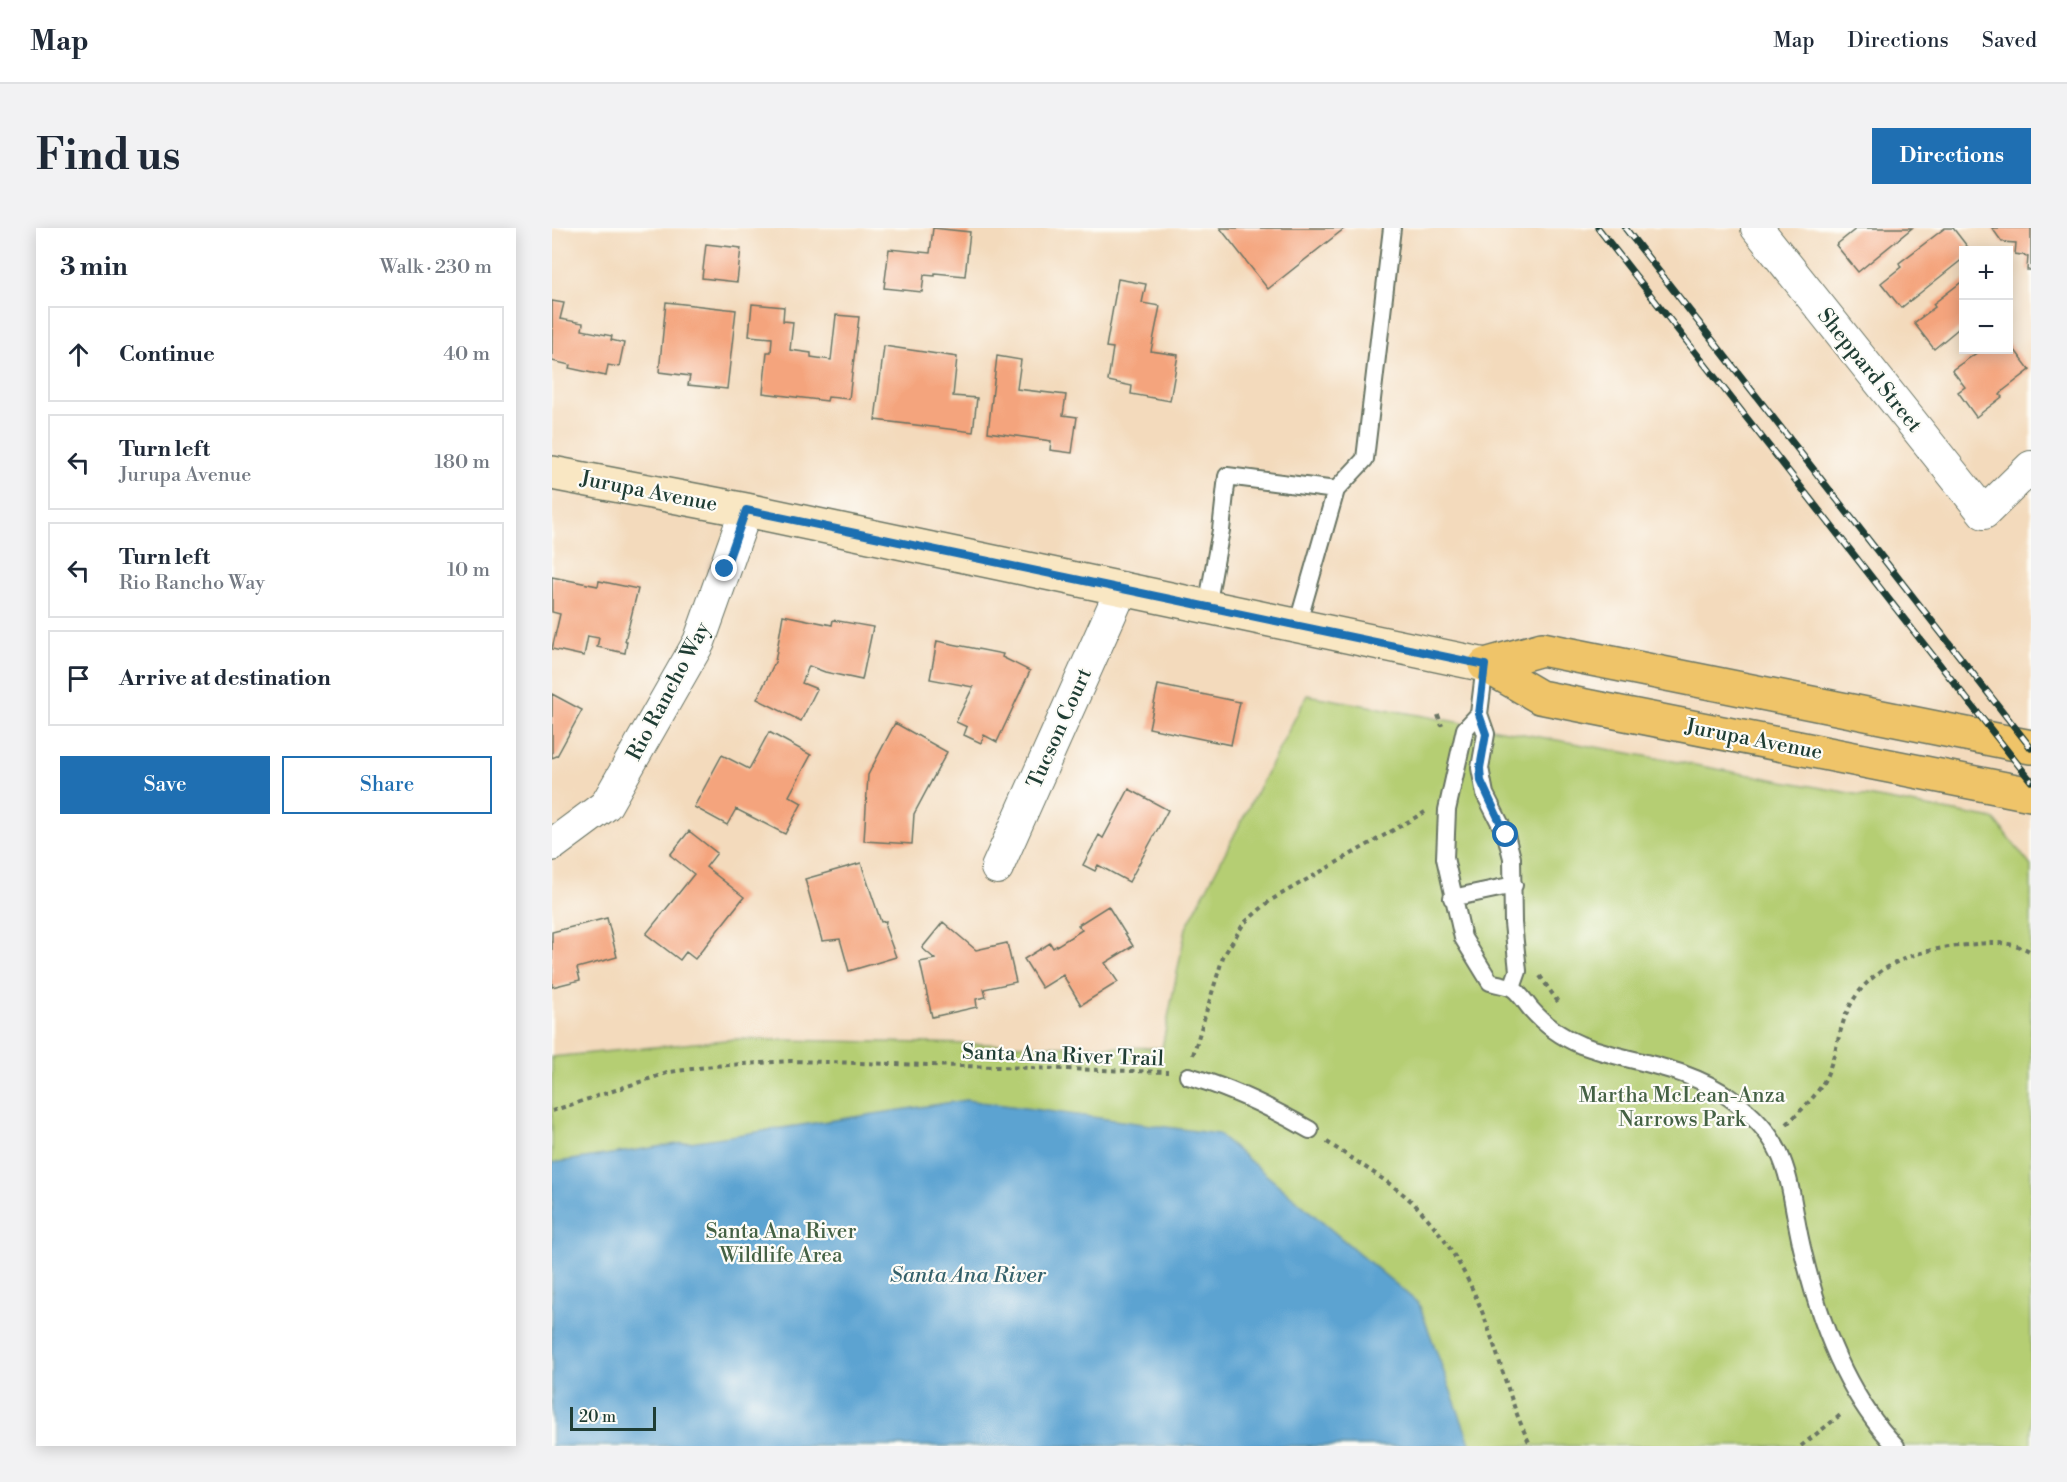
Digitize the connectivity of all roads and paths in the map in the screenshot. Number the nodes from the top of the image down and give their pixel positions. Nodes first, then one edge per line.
1 (1392, 228) edge
2 (1757, 228) edge
3 (2031, 466) edge
4 (552, 473) edge
5 (1336, 490) junction
6 (746, 510) junction
7 (1122, 588) junction
8 (1208, 606) junction
9 (1298, 626) junction
10 (1485, 665) junction
11 (1479, 714) junction
12 (2031, 747) edge
13 (2031, 794) edge
14 (1447, 810) junction
15 (552, 844) edge
16 (997, 868) dead end
17 (1514, 885) junction
18 (1452, 898) junction
19 (1517, 952) junction
20 (2031, 952) edge
21 (1512, 988) junction
22 (1560, 1004) dead end
23 (1188, 1076) junction
24 (552, 1111) edge
25 (1778, 1118) dead end
26 (1310, 1130) joint
27 (1860, 1399) junction
28 (1531, 1446) edge
29 (1801, 1446) edge
30 (1896, 1446) edge

1 - 5 lane
2 - 3 street, Sheppard Street
4 - 6 main road, Jurupa Avenue
5 - 8 lane
5 - 9 lane
6 - 7 main road, Jurupa Avenue
6 - 15 street, Rio Rancho Way
7 - 8 main road, Jurupa Avenue
7 - 16 street, Tucson Court
8 - 9 main road, Jurupa Avenue
9 - 10 main road, Jurupa Avenue
10 - 11 lane
10 - 12 main road, Jurupa Avenue
10 - 13 main road, Jurupa Avenue
11 - 14 lane
11 - 17 lane
14 - 18 lane
14 - 23 path
17 - 18 lane
17 - 19 lane
18 - 21 lane
19 - 21 lane
19 - 22 path
20 - 25 path
21 - 27 lane
23 - 24 path, Santa Ana River Trail
23 - 26 lane
26 - 28 path
27 - 29 path
27 - 30 lane

